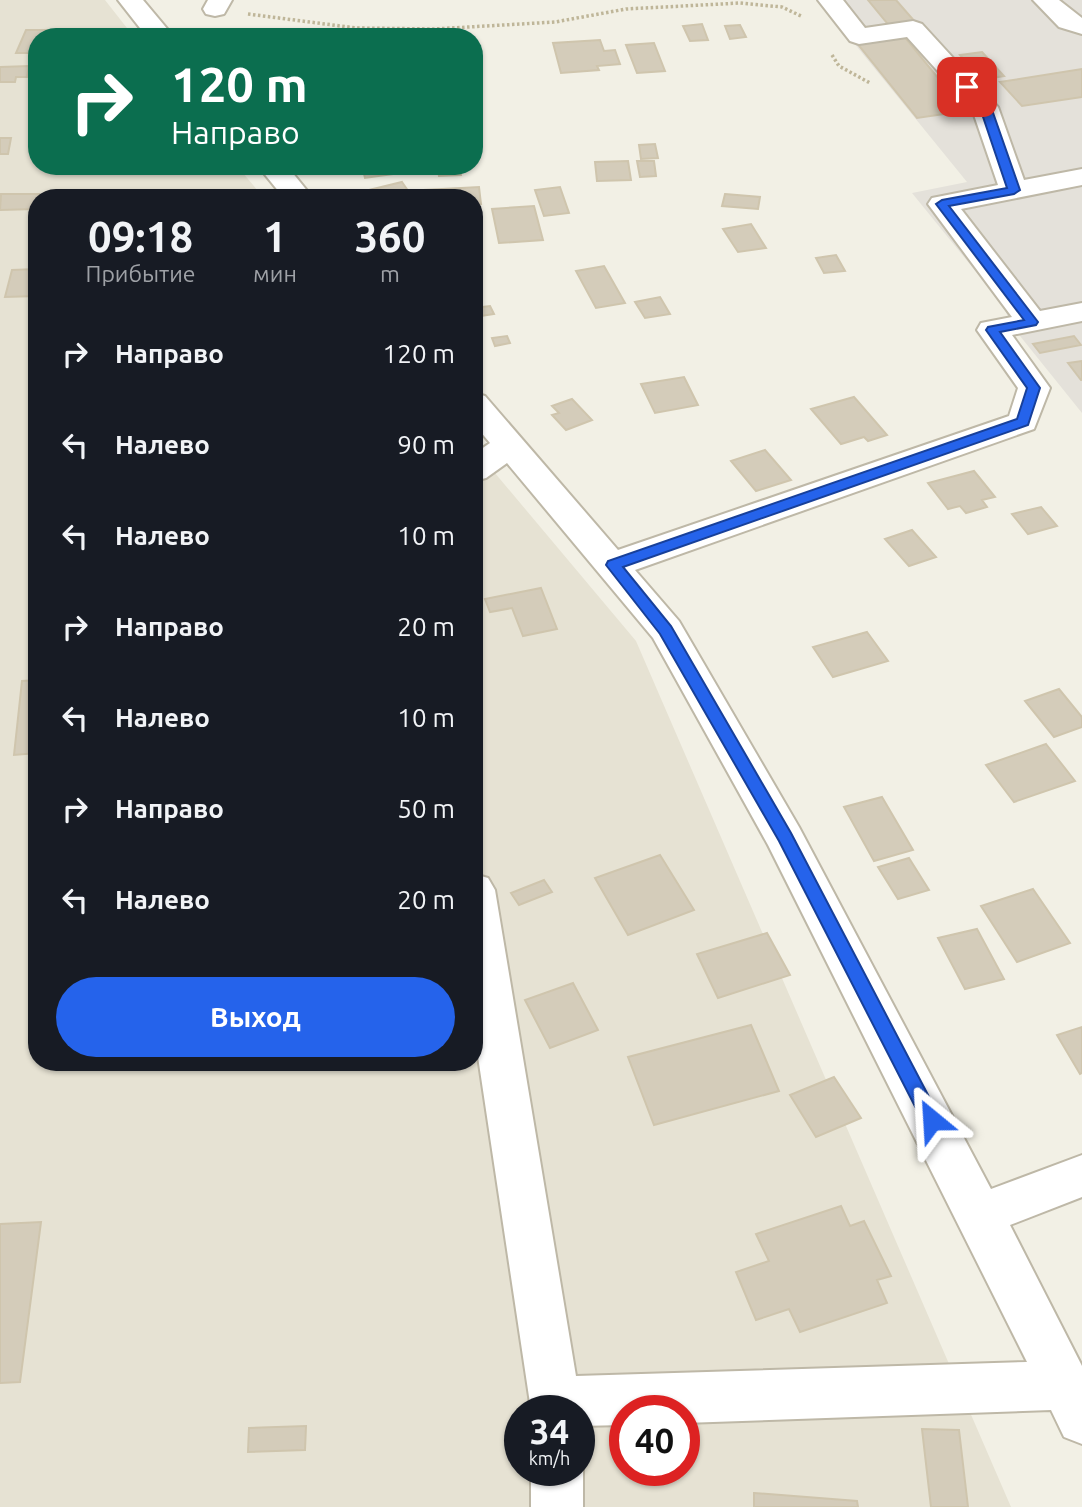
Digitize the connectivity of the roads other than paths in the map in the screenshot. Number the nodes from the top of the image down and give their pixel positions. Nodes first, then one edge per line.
1 (130, 0) edge
2 (830, 0) edge
3 (1045, 0) edge
4 (1082, 26) edge
5 (153, 28) edge
6 (280, 175) edge
7 (1082, 177) edge
8 (291, 189) edge
9 (1014, 190) junction
10 (1082, 312) edge
11 (1032, 322) junction
12 (483, 414) edge
13 (510, 445) junction
14 (483, 464) edge
15 (613, 565) junction
16 (483, 947) edge
17 (1082, 1176) edge
18 (981, 1214) junction
19 (554, 1395) edge
20 (1073, 1402) edge
21 (595, 1406) edge
22 (557, 1486) edge
23 (557, 1507) edge

1 - 5 street
2 - 9 street
3 - 4 street
6 - 8 street
7 - 9 street
9 - 11 street
10 - 11 street
11 - 15 street
12 - 13 street
13 - 14 street
13 - 15 street
15 - 18 street
16 - 19 street
17 - 18 street
18 - 20 street
20 - 21 street
22 - 23 street

